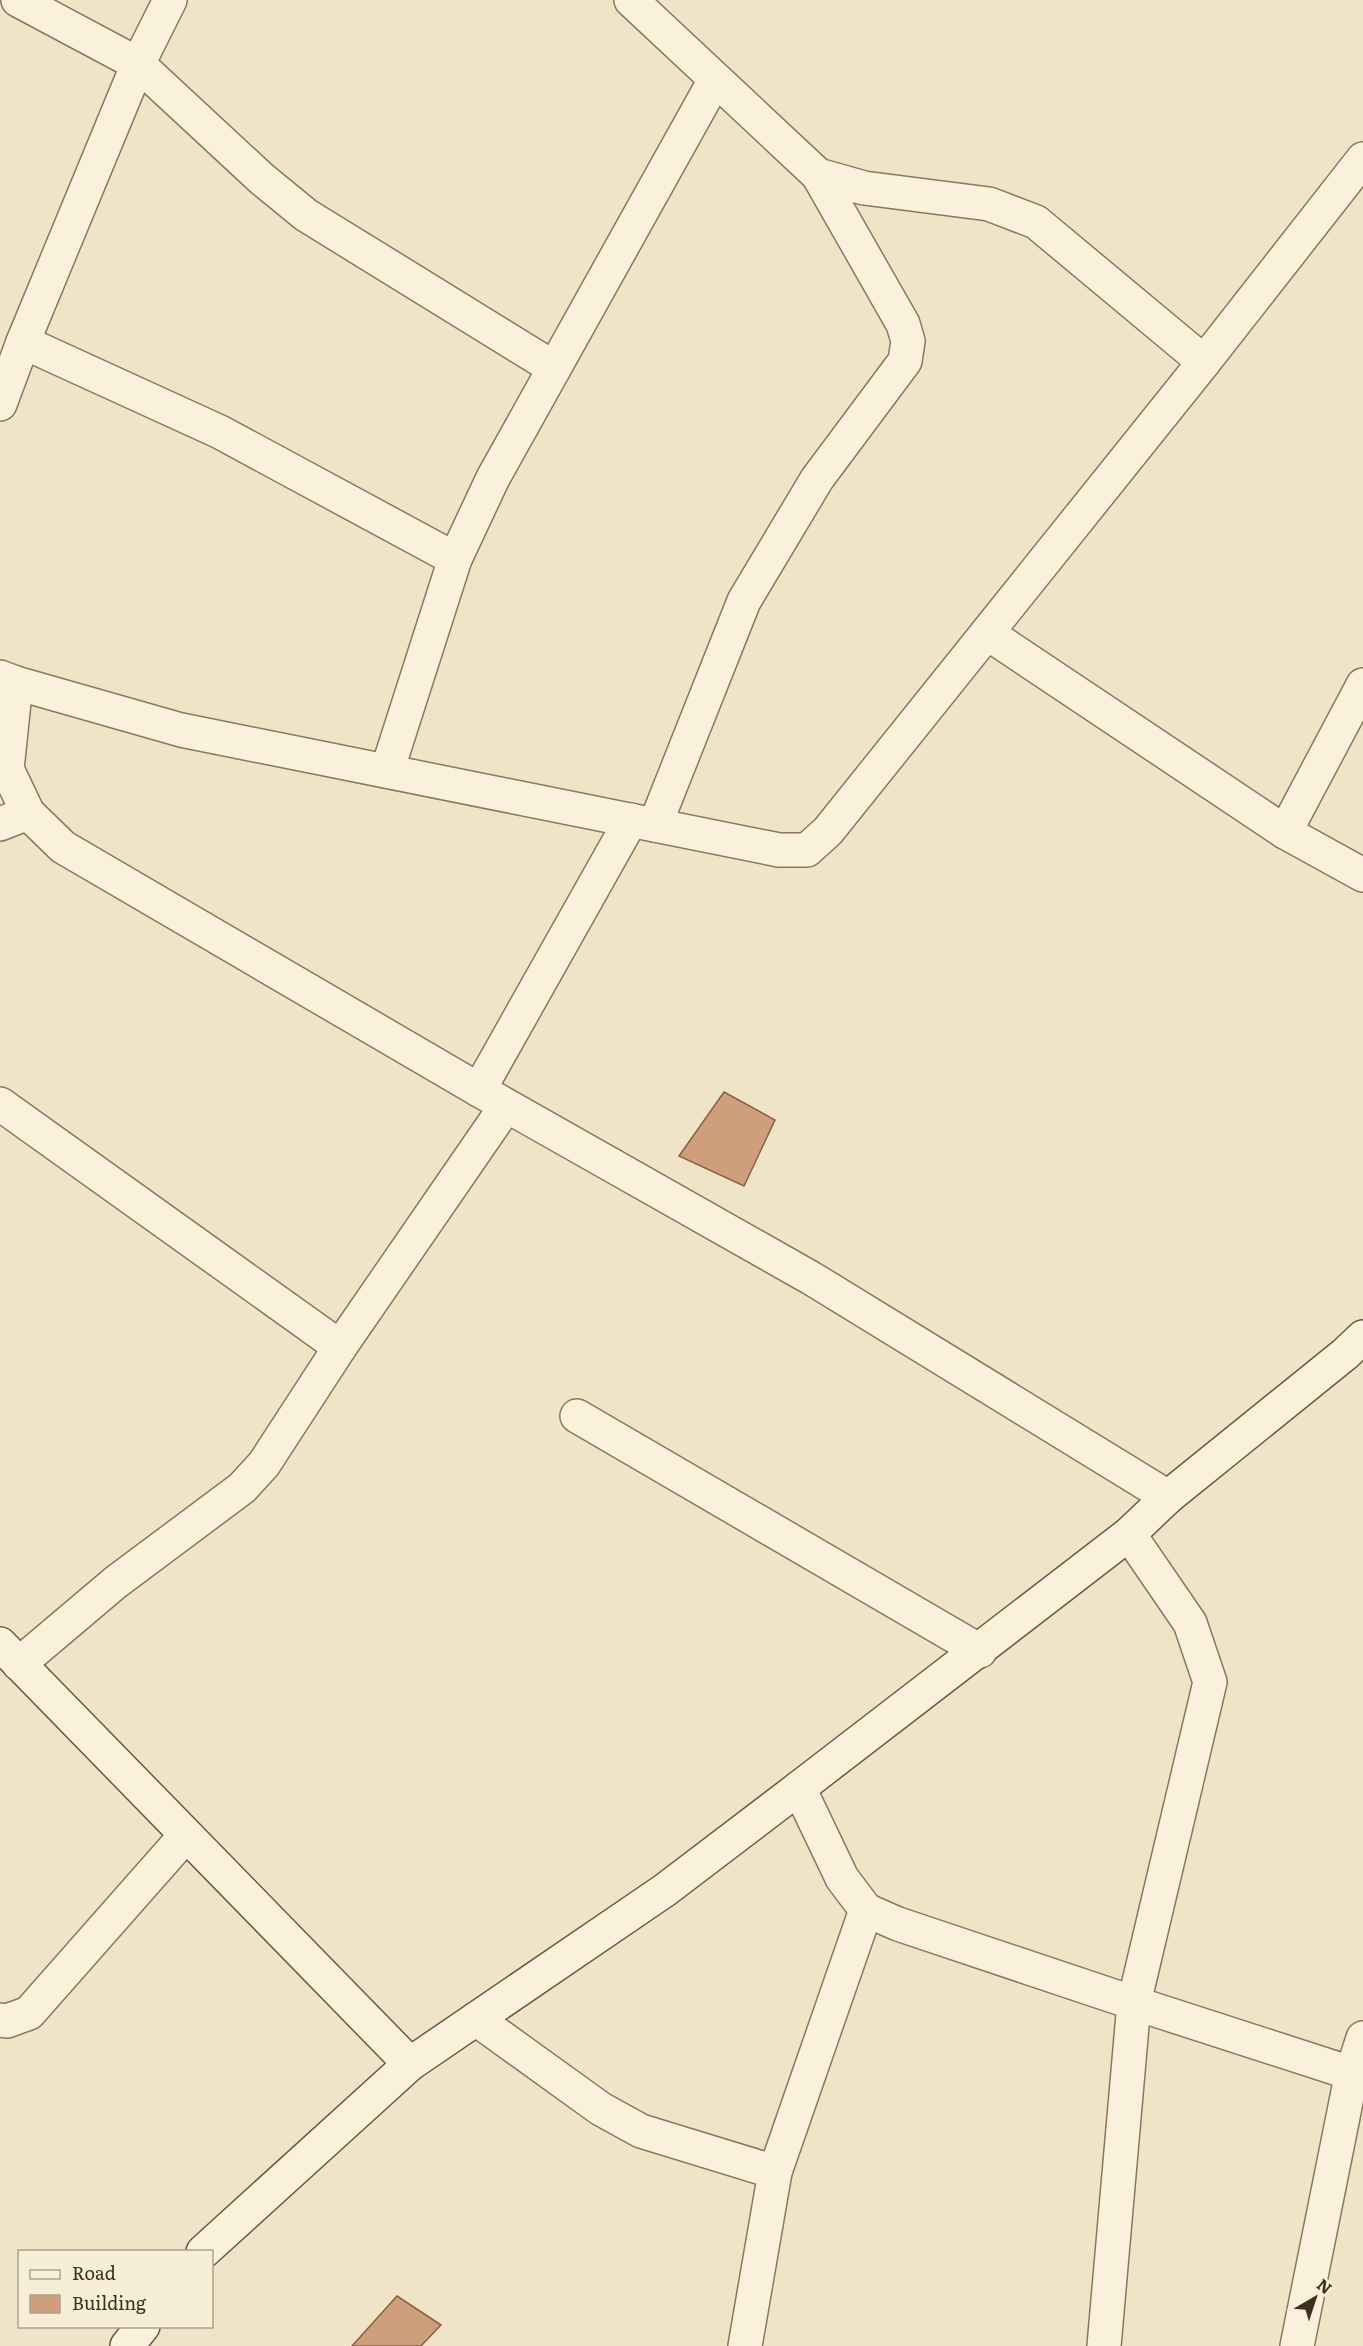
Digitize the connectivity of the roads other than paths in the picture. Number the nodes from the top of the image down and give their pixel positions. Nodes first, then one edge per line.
1 (18, 0) edge
2 (170, 0) edge
3 (631, 0) edge
4 (138, 64) junction
5 (715, 80) junction
6 (1363, 159) edge
7 (818, 176) junction
8 (23, 342) junction
9 (1204, 362) junction
10 (554, 368) junction
11 (0, 404) edge
12 (455, 559) junction
13 (987, 633) junction
14 (8, 680) edge
15 (1363, 685) edge
16 (387, 771) junction
17 (14, 818) edge
18 (643, 822) junction
19 (1285, 832) junction
20 (1363, 875) edge
21 (492, 1098) junction
22 (0, 1104) edge
23 (1363, 1336) edge
24 (340, 1347) junction
25 (577, 1416) dead end
26 (1168, 1497) junction
27 (1129, 1534) junction
28 (980, 1651) junction
29 (10, 1654) edge
30 (799, 1788) junction
31 (186, 1835) junction
32 (866, 1910) junction
33 (1134, 2003) junction
34 (476, 2019) junction
35 (0, 2020) edge
36 (1363, 2038) edge
37 (410, 2064) junction
38 (1358, 2074) edge
39 (775, 2172) junction
40 (205, 2250) edge
41 (141, 2328) edge
42 (127, 2346) edge
43 (745, 2346) edge
44 (1104, 2346) edge
45 (1297, 2346) edge

1 - 4 street
2 - 4 street
3 - 5 street
4 - 8 street
4 - 10 street
5 - 7 street
5 - 10 street
6 - 9 street
7 - 9 street
7 - 18 street
8 - 11 street
8 - 12 street
9 - 13 street
10 - 12 street
12 - 16 street
13 - 18 street
13 - 19 street
14 - 16 street
14 - 17 street
15 - 19 street
16 - 18 street
17 - 21 street
18 - 21 street
19 - 20 street
21 - 24 street
21 - 26 street
22 - 24 street
23 - 26 street
24 - 29 street
25 - 28 street
26 - 27 street
27 - 28 street
27 - 33 street
28 - 30 street
29 - 31 street
30 - 32 street
30 - 34 street
31 - 35 street
31 - 37 street
32 - 33 street
32 - 39 street
33 - 38 street
33 - 44 street
34 - 37 street
34 - 39 street
36 - 38 street
37 - 40 street
38 - 45 street
39 - 43 street
41 - 42 street

